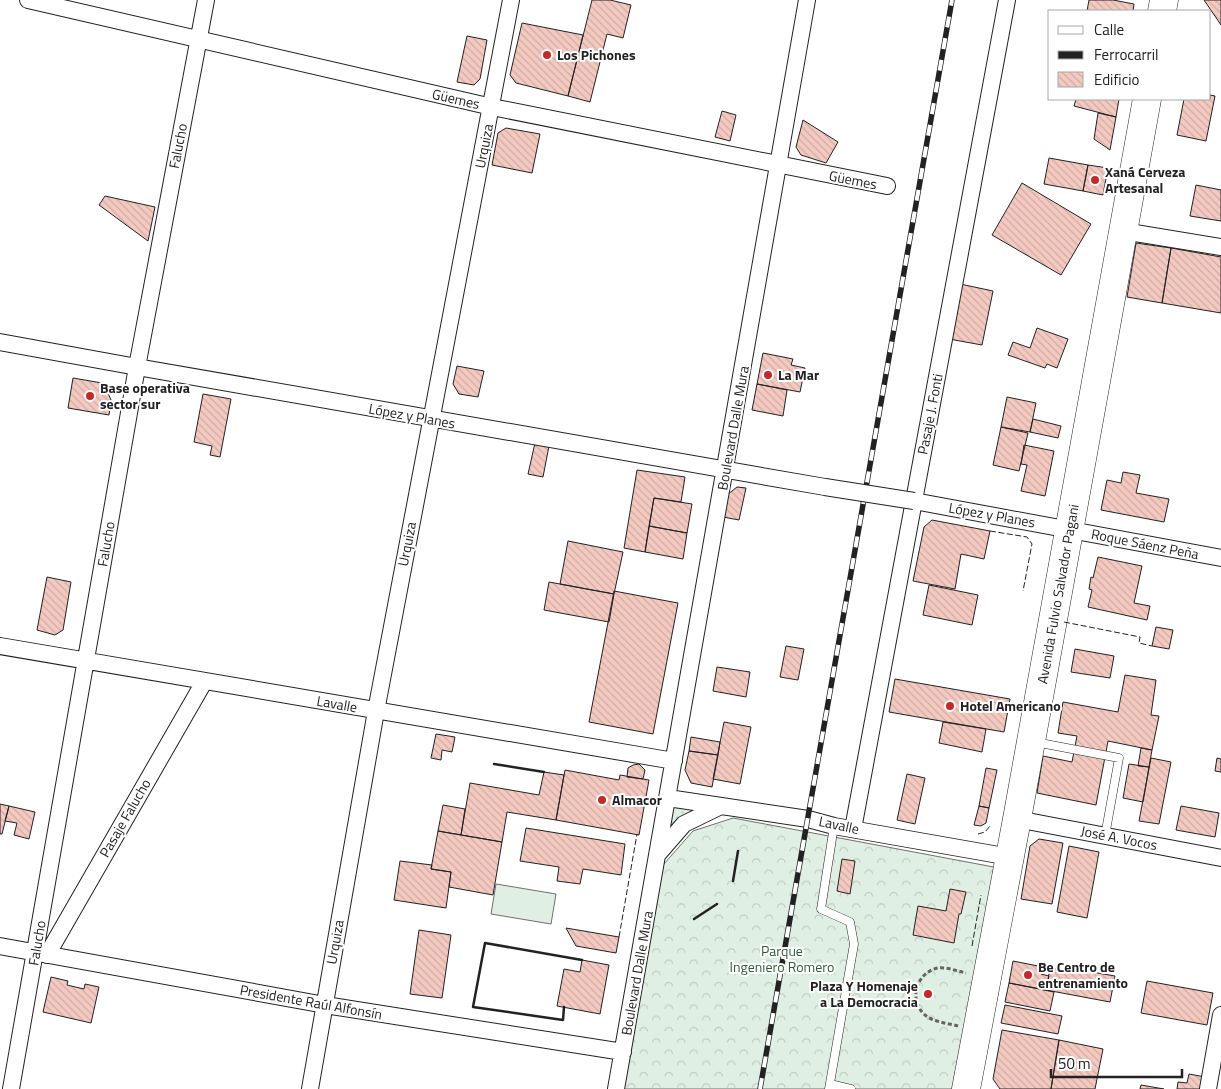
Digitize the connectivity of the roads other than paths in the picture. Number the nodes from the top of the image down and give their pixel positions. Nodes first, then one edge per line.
1 (28, 0) edge
2 (206, 0) edge
3 (511, 0) edge
4 (807, 0) edge
5 (1007, 0) edge
6 (198, 39) junction
7 (1147, 100) edge
8 (492, 107) junction
9 (778, 165) junction
10 (887, 186) dead end
11 (1123, 231) junction
12 (1221, 248) edge
13 (0, 342) edge
14 (137, 367) junction
15 (431, 419) junction
16 (726, 471) junction
17 (914, 501) junction
18 (1070, 529) junction
19 (1221, 558) edge
20 (0, 646) edge
21 (86, 660) junction
22 (204, 682) junction
23 (376, 711) junction
24 (1031, 741) junction
25 (674, 761) junction
26 (668, 798) junction
27 (721, 806) junction
28 (1017, 819) junction
29 (834, 826) junction
30 (853, 828) junction
31 (1105, 836) junction
32 (657, 856) junction
33 (1010, 857) junction
34 (1221, 858) edge
35 (0, 946) edge
36 (41, 954) junction
37 (324, 1005) junction
38 (1221, 1016) edge
39 (623, 1052) junction
40 (830, 1087) edge
41 (11, 1089) edge
42 (310, 1089) edge
43 (616, 1089) edge
44 (851, 1089) edge
45 (966, 1089) edge
46 (1208, 1089) edge

1 - 6 street, Güemes
2 - 6 street, Falucho
3 - 8 street, Urquiza
4 - 9 street, Boulevard Dalle Mura
5 - 17 street, Pasaje J. Fonti
6 - 8 street, Güemes
6 - 14 street, Falucho
7 - 11 highway, Avenida Fulvio Salvador Pagani
8 - 9 street, Güemes
8 - 15 street, Urquiza
9 - 10 street, Güemes
9 - 16 street, Boulevard Dalle Mura
11 - 12 street
11 - 18 highway, Avenida Fulvio Salvador Pagani
13 - 14 street, López y Planes
14 - 15 street, López y Planes
14 - 21 street, Falucho
15 - 16 street, López y Planes
15 - 23 street, Urquiza
16 - 17 street, López y Planes, bridge
16 - 25 street, Boulevard Dalle Mura
17 - 18 street, López y Planes
17 - 30 street, Pasaje J. Fonti
18 - 19 street, Roque Sáenz Peña
18 - 24 highway, Avenida Fulvio Salvador Pagani
20 - 21 street, Lavalle
21 - 22 street, Lavalle
21 - 36 street, Falucho
22 - 23 street, Lavalle
22 - 36 street, Pasaje Falucho
23 - 25 street, Lavalle
23 - 37 street, Urquiza
24 - 28 highway, Avenida Fulvio Salvador Pagani
24 - 31 lane
25 - 26 street, Boulevard Dalle Mura
26 - 27 street, Lavalle
26 - 32 street, Boulevard Dalle Mura
27 - 29 street, Lavalle
27 - 32 street
28 - 31 street, José A. Vocos
28 - 33 highway, Avenida Fulvio Salvador Pagani
29 - 30 street, Lavalle
29 - 40 lane
30 - 33 street, Lavalle
31 - 34 street, José A. Vocos
32 - 39 street, Boulevard Dalle Mura
33 - 45 highway, Avenida Fulvio Salvador Pagani
35 - 36 street, Presidente Raúl Alfonsín
36 - 37 street, Presidente Raúl Alfonsín
36 - 41 street, Falucho
37 - 39 street, Presidente Raúl Alfonsín
37 - 42 street, Urquiza
38 - 46 street
39 - 43 street, Boulevard Dalle Mura
40 - 44 lane

